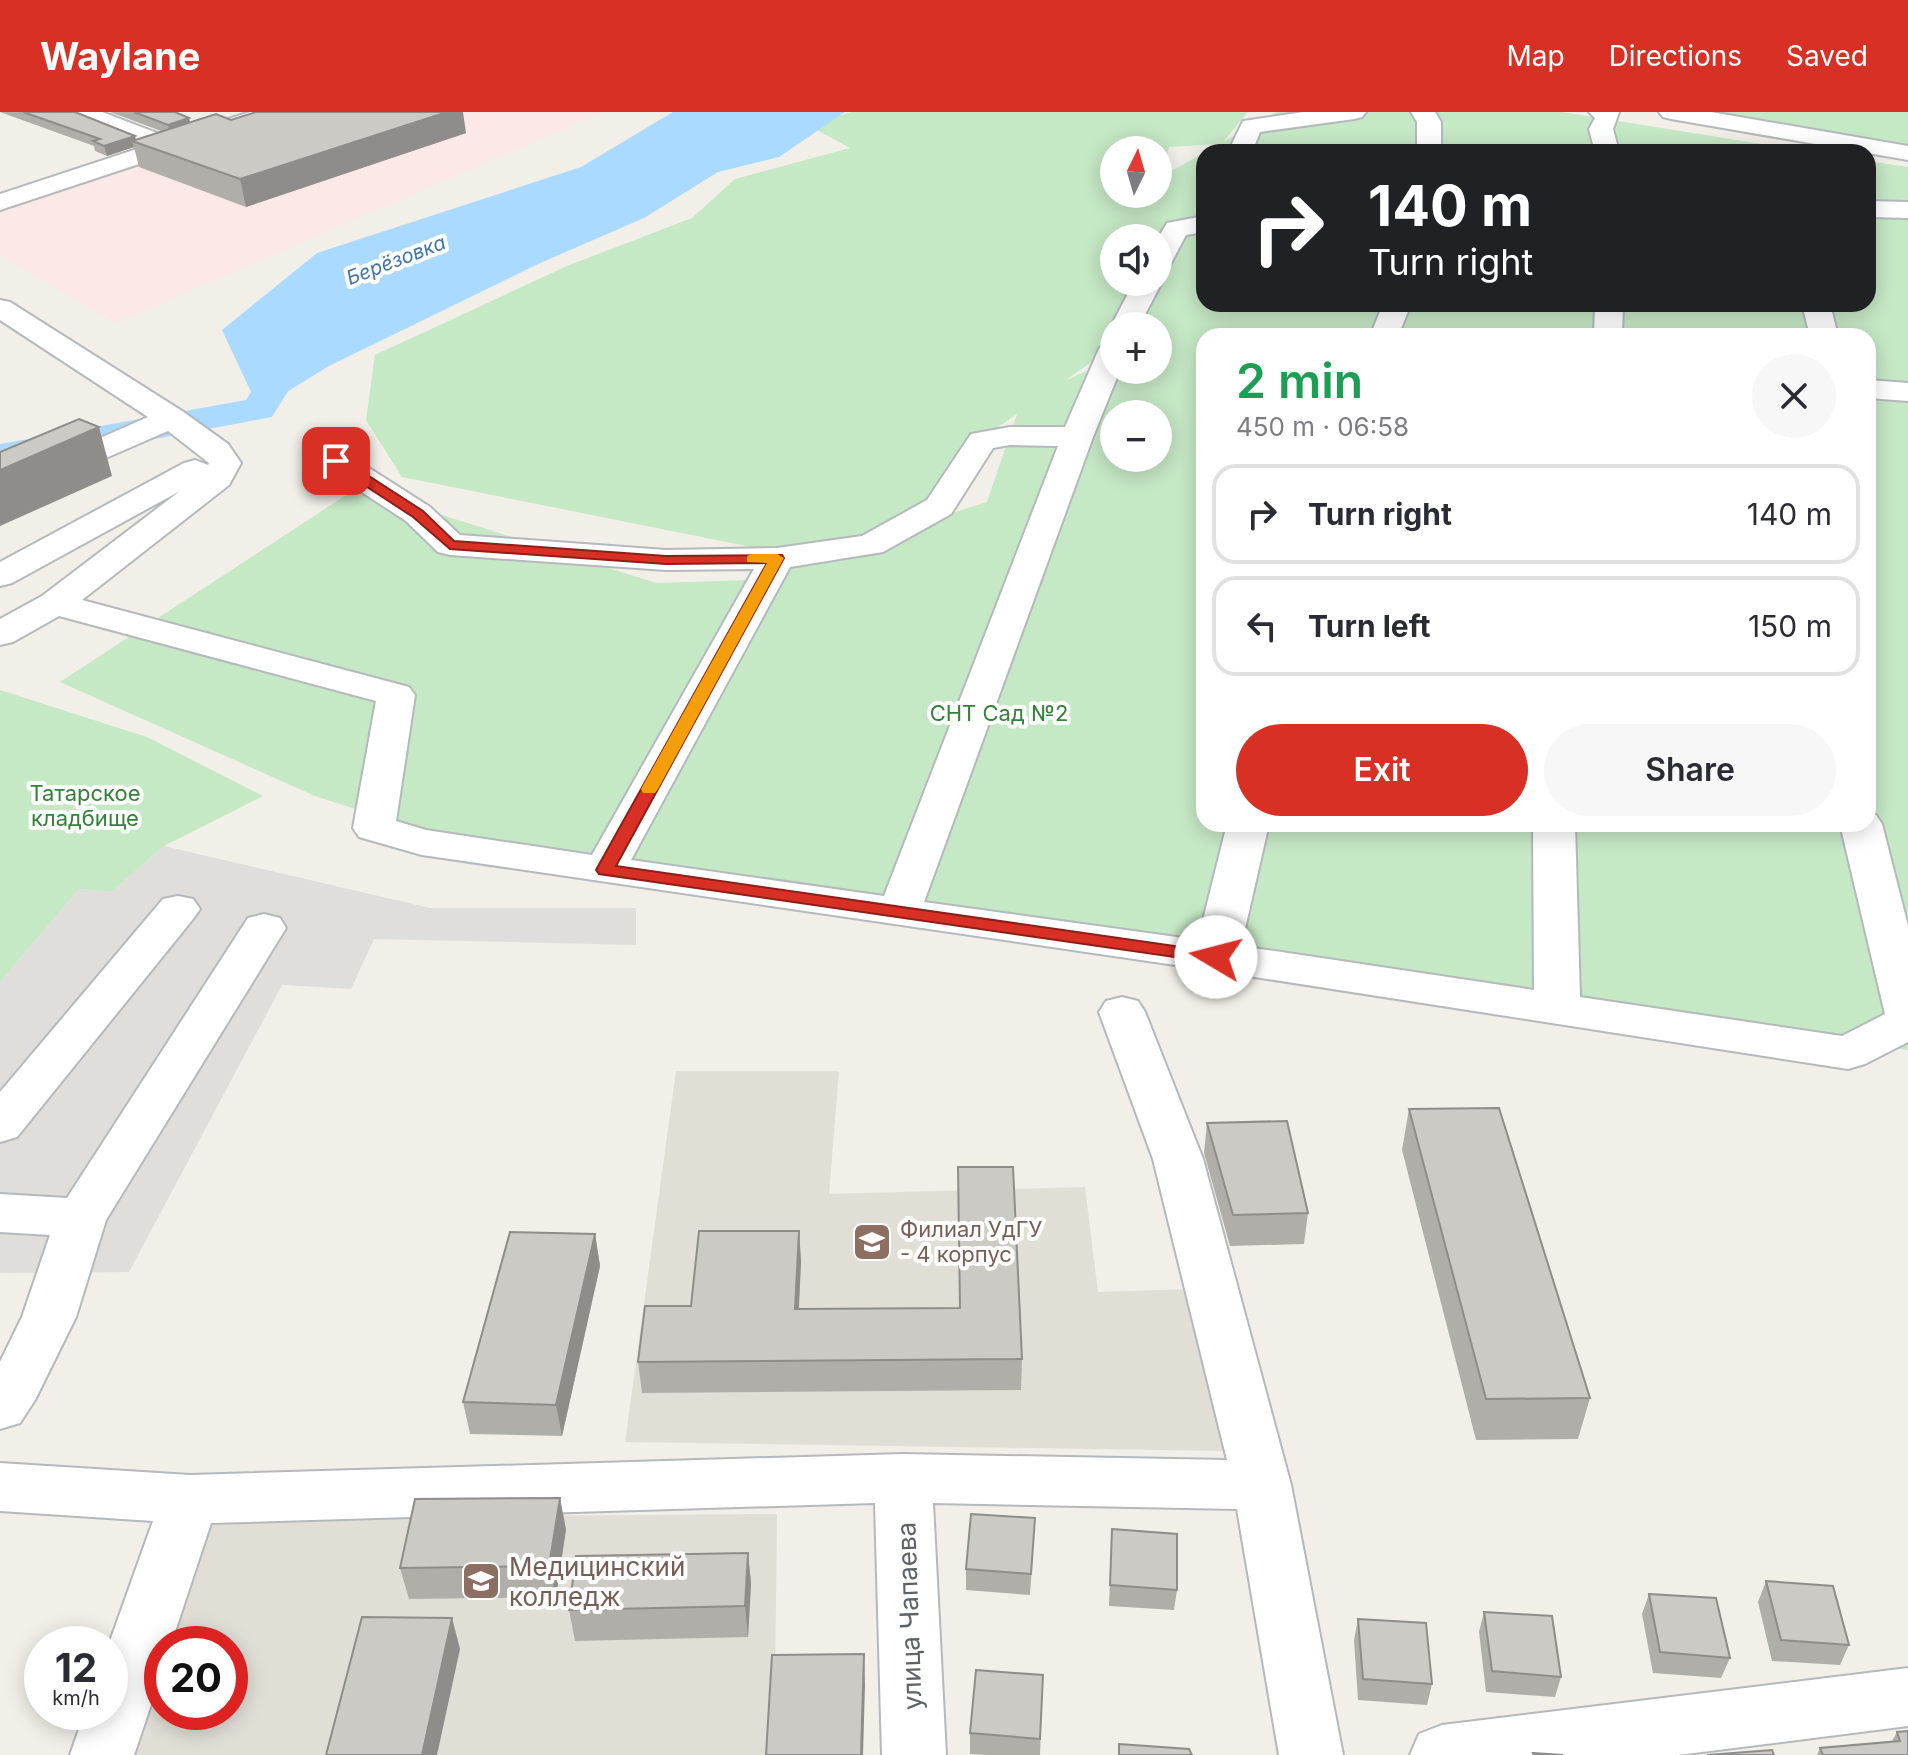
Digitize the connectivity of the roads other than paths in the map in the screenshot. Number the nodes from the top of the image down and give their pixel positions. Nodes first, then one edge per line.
1 (81, 112) edge
2 (273, 112) edge
3 (1354, 112) edge
4 (1423, 112) edge
5 (1601, 112) edge
6 (1671, 112) edge
7 (1243, 144) edge
8 (1429, 144) edge
9 (1605, 144) edge
10 (1856, 144) edge
11 (168, 146) junction
12 (1876, 147) edge
13 (1908, 153) edge
14 (0, 202) edge
15 (1876, 209) edge
16 (1908, 210) edge
17 (1196, 225) edge
18 (1172, 237) edge
19 (0, 308) edge
20 (1100, 382) edge
21 (1876, 390) edge
22 (1908, 392) edge
23 (171, 418) junction
24 (1077, 437) junction
25 (220, 453) junction
26 (336, 461) dead end
27 (0, 494) edge
28 (777, 558) junction
29 (0, 576) edge
30 (55, 604) junction
31 (0, 634) edge
32 (1246, 832) edge
33 (1554, 832) edge
34 (1863, 832) edge
35 (605, 870) junction
36 (178, 909) dead end
37 (899, 912) junction
38 (264, 928) dead end
39 (1216, 957) junction
40 (1557, 1009) junction
41 (1122, 1012) dead end
42 (1908, 1017) edge
43 (0, 1125) edge
44 (0, 1213) edge
45 (81, 1218) junction
46 (0, 1407) edge
47 (903, 1478) junction
48 (1262, 1485) junction
49 (0, 1487) edge
50 (190, 1499) junction
51 (1908, 1697) edge
52 (102, 1755) edge
53 (914, 1755) edge
54 (1311, 1755) edge
55 (1442, 1755) edge

1 - 11 street
2 - 11 street
3 - 7 street
4 - 8 street
5 - 9 street
6 - 10 street
11 - 14 street
12 - 13 street
15 - 16 street
17 - 18 street
19 - 23 street
20 - 24 street
21 - 22 street
23 - 25 street
23 - 27 street
24 - 28 street
24 - 37 street
25 - 29 street
25 - 30 street
26 - 28 street
28 - 35 street
30 - 31 street
30 - 35 street
32 - 39 street
33 - 40 street
34 - 42 street
35 - 37 street
36 - 43 street
37 - 39 street
38 - 45 street
39 - 40 street
40 - 42 street
41 - 48 street
44 - 45 street
45 - 46 street
47 - 48 street
47 - 50 street
47 - 53 street, улица Чапаева
48 - 54 street
49 - 50 street
50 - 52 street
51 - 55 street

